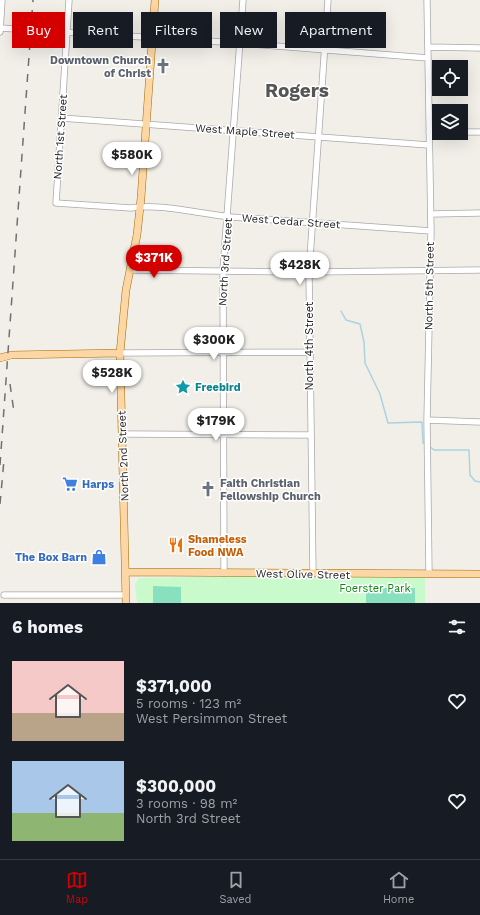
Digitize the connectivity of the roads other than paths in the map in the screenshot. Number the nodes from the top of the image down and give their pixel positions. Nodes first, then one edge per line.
1 (2, 0) edge
2 (69, 0) edge
3 (155, 0) edge
4 (243, 0) edge
5 (328, 0) edge
6 (427, 0) edge
7 (154, 12) edge
8 (242, 12) edge
9 (0, 28) edge
10 (67, 31) junction
11 (0, 32) edge
12 (141, 36) edge
13 (277, 46) edge
14 (428, 47) junction
15 (151, 48) edge
16 (239, 48) edge
17 (480, 48) edge
18 (324, 49) junction
19 (428, 58) junction
20 (61, 118) junction
21 (146, 125) junction
22 (233, 130) junction
23 (429, 132) joint
24 (468, 132) edge
25 (480, 132) edge
26 (318, 136) junction
27 (430, 145) junction
28 (56, 203) joint
29 (140, 206) junction
30 (480, 212) edge
31 (431, 214) junction
32 (228, 217) junction
33 (312, 222) junction
34 (431, 231) junction
35 (130, 270) junction
36 (223, 270) junction
37 (480, 270) edge
38 (429, 271) junction
39 (309, 272) junction
40 (222, 352) junction
41 (309, 352) junction
42 (120, 353) junction
43 (0, 358) edge
44 (427, 420) junction
45 (480, 422) edge
46 (122, 434) junction
47 (223, 434) junction
48 (310, 435) junction
49 (126, 572) junction
50 (224, 573) junction
51 (313, 573) junction
52 (429, 573) junction
53 (480, 574) edge
54 (4, 595) dead end
55 (126, 595) junction
56 (126, 603) edge

1 - 9 street
2 - 10 street, North 1st Street
3 - 7 main road, North 2nd Street
4 - 8 street, North 3rd Street
5 - 18 street, North 4th Street
6 - 14 street, North 5th Street
9 - 10 street
9 - 11 street
10 - 12 street
10 - 20 street, North 1st Street
13 - 18 street
14 - 17 street
14 - 19 street, North 5th Street
15 - 21 main road, North 2nd Street
16 - 22 street, North 3rd Street
18 - 19 street
18 - 26 street, North 4th Street
19 - 23 street, North 5th Street
20 - 21 street, West Maple Street
20 - 28 street, North 1st Street
21 - 22 street, West Maple Street
21 - 29 main road, North 2nd Street
22 - 26 street, West Maple Street
22 - 32 street, North 3rd Street
23 - 27 street, North 5th Street
24 - 25 street
26 - 27 street, West Maple Street
26 - 33 street, North 4th Street
27 - 31 street, North 5th Street
28 - 29 street, West Cedar Street
29 - 32 street, West Cedar Street
29 - 35 main road, North 2nd Street
30 - 31 street
31 - 34 street, North 5th Street
32 - 33 street, West Cedar Street
32 - 36 street, North 3rd Street
33 - 34 street, West Cedar Street
33 - 39 street, North 4th Street
34 - 38 street, North 5th Street
35 - 36 street
35 - 42 main road, North 2nd Street
36 - 39 street
36 - 40 street, North 3rd Street
37 - 38 street
38 - 39 street
38 - 44 street, North 5th Street
39 - 41 street, North 4th Street
40 - 41 street
40 - 42 street
40 - 47 street, North 3rd Street
41 - 48 street, North 4th Street
42 - 43 main road
42 - 46 main road, North 2nd Street
44 - 45 street
44 - 52 street, North 5th Street
46 - 47 street
46 - 49 main road, North 2nd Street
47 - 48 street
47 - 50 street, North 3rd Street
48 - 51 street, North 4th Street
49 - 50 main road, West Olive Street
49 - 55 main road, North 2nd Street
50 - 51 main road, West Olive Street
51 - 52 main road, West Olive Street
52 - 53 main road, West Olive Street
54 - 55 street
55 - 56 main road, North 2nd Street

